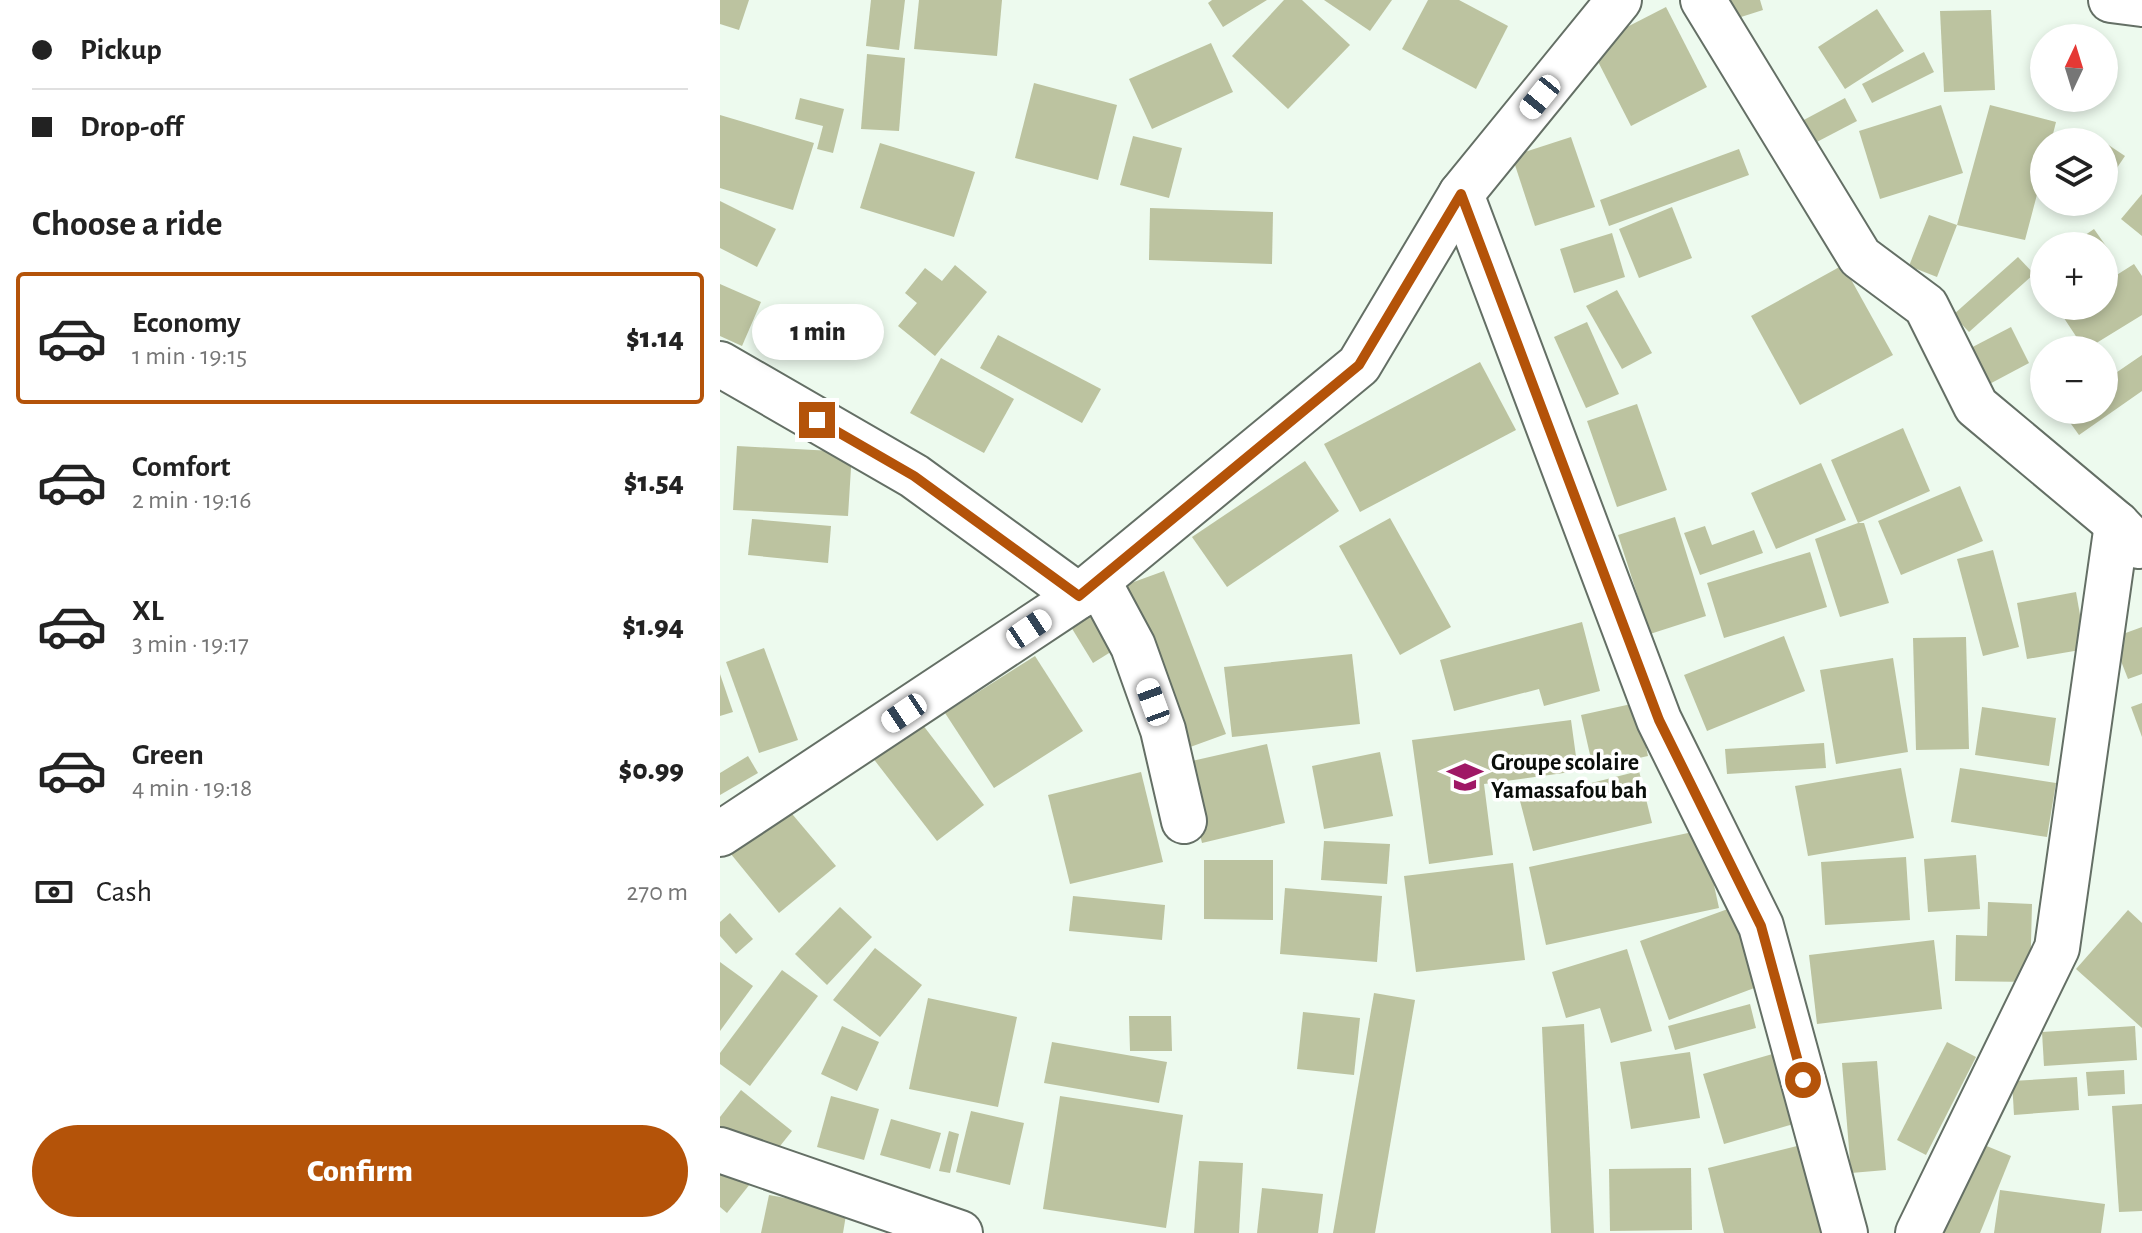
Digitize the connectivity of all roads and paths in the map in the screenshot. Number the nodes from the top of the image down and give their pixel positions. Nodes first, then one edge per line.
1 (1619, 0) edge
2 (1703, 0) edge
3 (2111, 0) edge
4 (2142, 4) edge
5 (1461, 194) junction
6 (720, 364) edge
7 (2130, 537) edge
8 (1088, 589) junction
9 (1184, 821) dead end
10 (720, 834) edge
11 (720, 1150) edge
12 (960, 1233) edge
13 (1845, 1233) edge
14 (1918, 1233) edge

1 - 5 street
2 - 7 street
3 - 4 street
5 - 8 street
5 - 13 street
6 - 8 street
7 - 14 street
8 - 9 street
8 - 10 street
11 - 12 street

